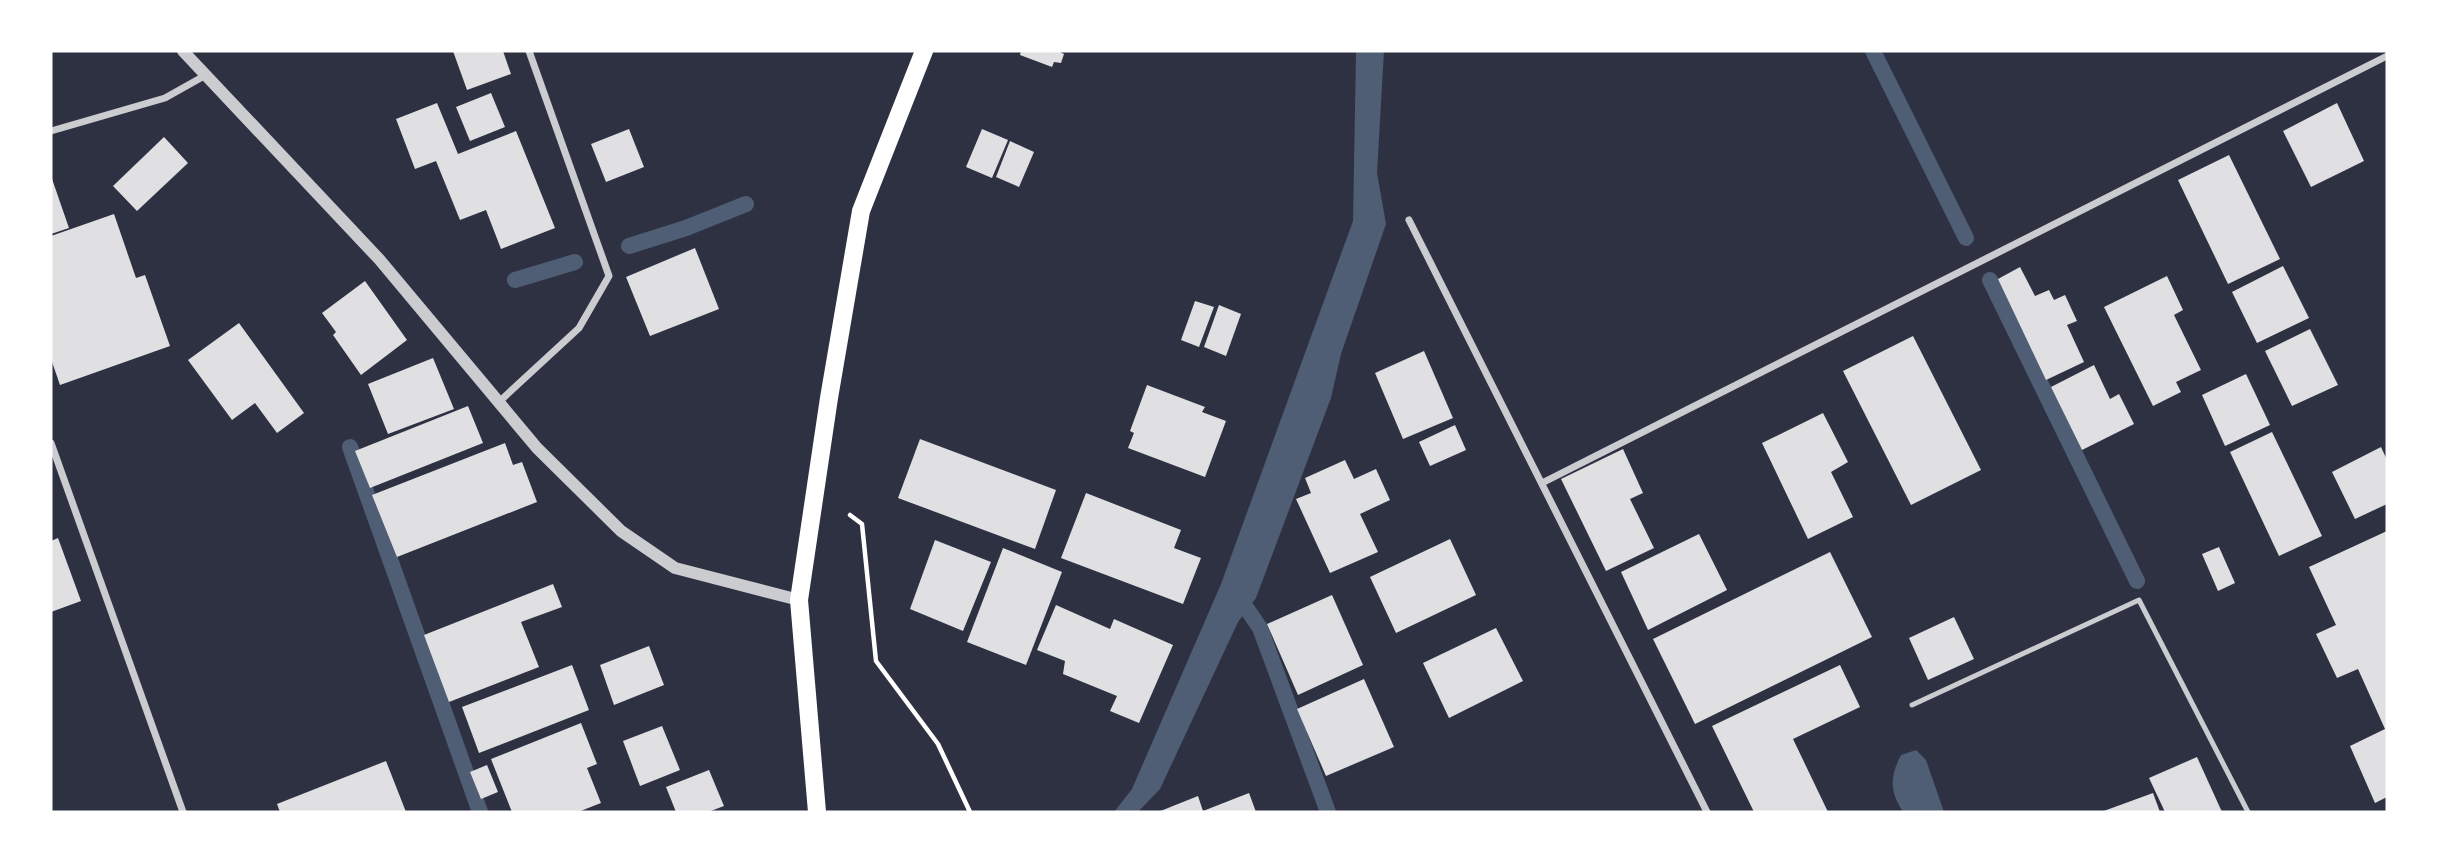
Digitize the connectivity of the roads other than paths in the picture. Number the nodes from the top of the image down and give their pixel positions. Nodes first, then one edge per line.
1 (183, 51) edge
2 (529, 51) edge
3 (925, 51) edge
4 (2387, 56) edge
5 (207, 74) junction
6 (51, 131) edge
7 (1409, 220) dead end
8 (500, 401) junction
9 (51, 443) edge
10 (1542, 483) junction
11 (799, 600) junction
12 (1912, 705) dead end
13 (183, 812) edge
14 (817, 812) edge
15 (1707, 812) edge
16 (2248, 812) edge

1 - 5 street
2 - 8 street
3 - 11 main road
4 - 10 street
5 - 6 street
5 - 8 street
7 - 10 street
8 - 11 street
9 - 13 street
10 - 15 street
11 - 14 main road
12 - 16 lane

